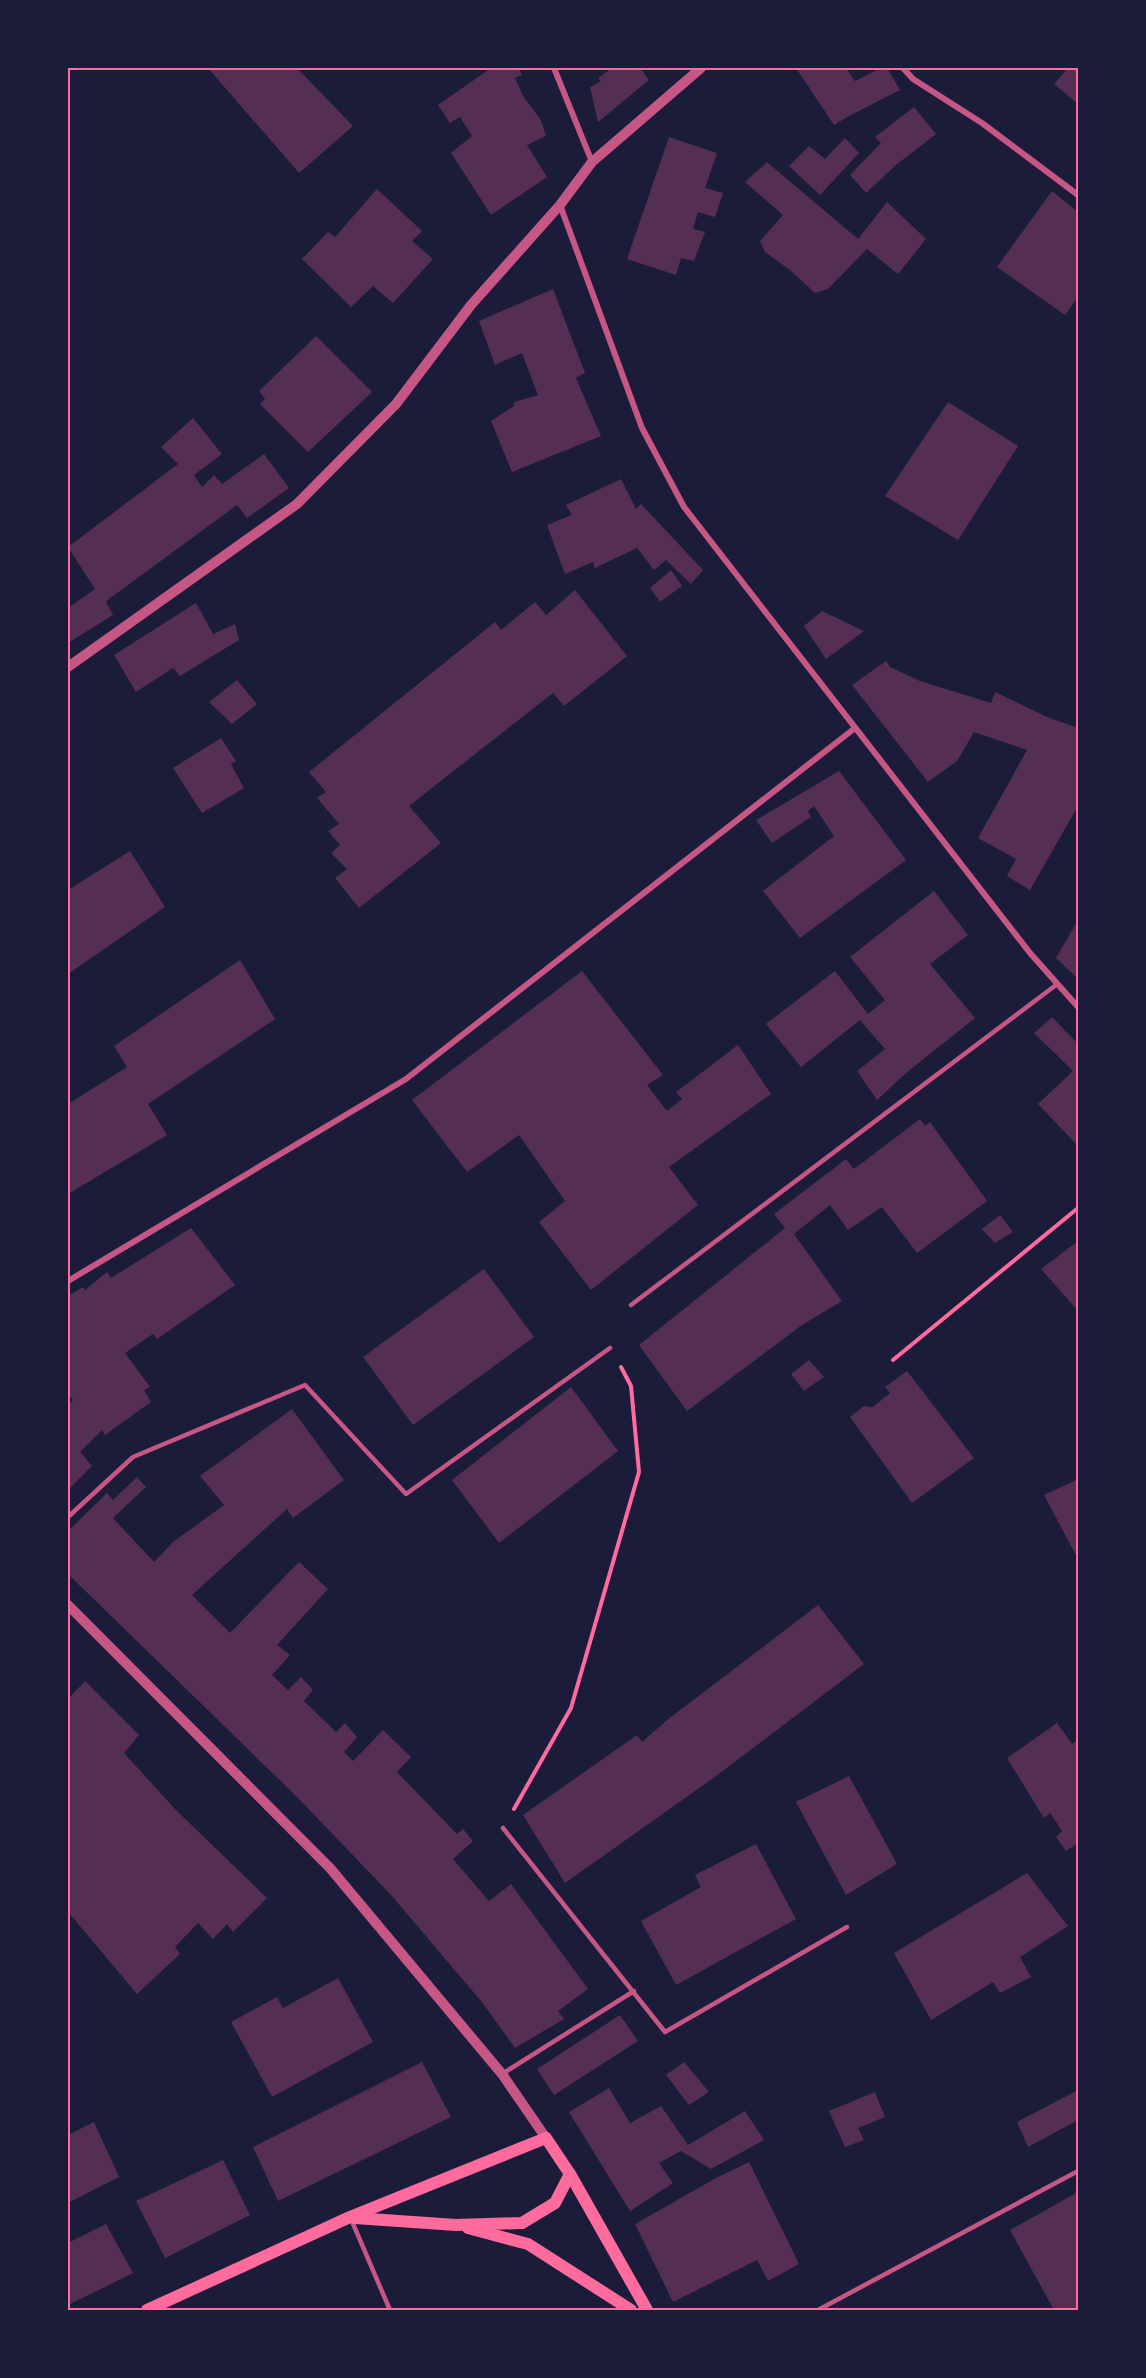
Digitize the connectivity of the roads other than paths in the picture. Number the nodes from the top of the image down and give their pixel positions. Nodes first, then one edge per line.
1 (554, 68) edge
2 (701, 68) edge
3 (903, 68) edge
4 (592, 162) junction
5 (1078, 195) edge
6 (560, 205) junction
7 (68, 667) edge
8 (855, 728) junction
9 (1056, 985) junction
10 (1078, 1007) edge
11 (68, 1281) edge
12 (631, 1305) dead end
13 (610, 1348) road end
14 (68, 1517) edge
15 (68, 1605) edge
16 (503, 1828) road end
17 (847, 1927) dead end
18 (634, 1991) junction
19 (502, 2074) junction
20 (546, 2138) junction
21 (1078, 2171) edge
22 (570, 2174) junction
23 (350, 2217) junction
24 (456, 2225) junction
25 (147, 2310) edge
26 (390, 2310) edge
27 (631, 2310) edge
28 (647, 2310) edge
29 (819, 2310) edge

1 - 4 street
2 - 4 street
3 - 5 street
4 - 6 street
6 - 7 street
6 - 8 street
8 - 9 street
8 - 11 street
9 - 10 street
9 - 12 lane
13 - 14 lane
15 - 19 street
16 - 18 lane
17 - 18 lane
18 - 19 lane
19 - 20 street
20 - 22 main road
20 - 23 main road
21 - 29 lane
22 - 24 main road
22 - 28 main road
23 - 24 main road
23 - 25 main road
23 - 26 lane
24 - 27 main road

